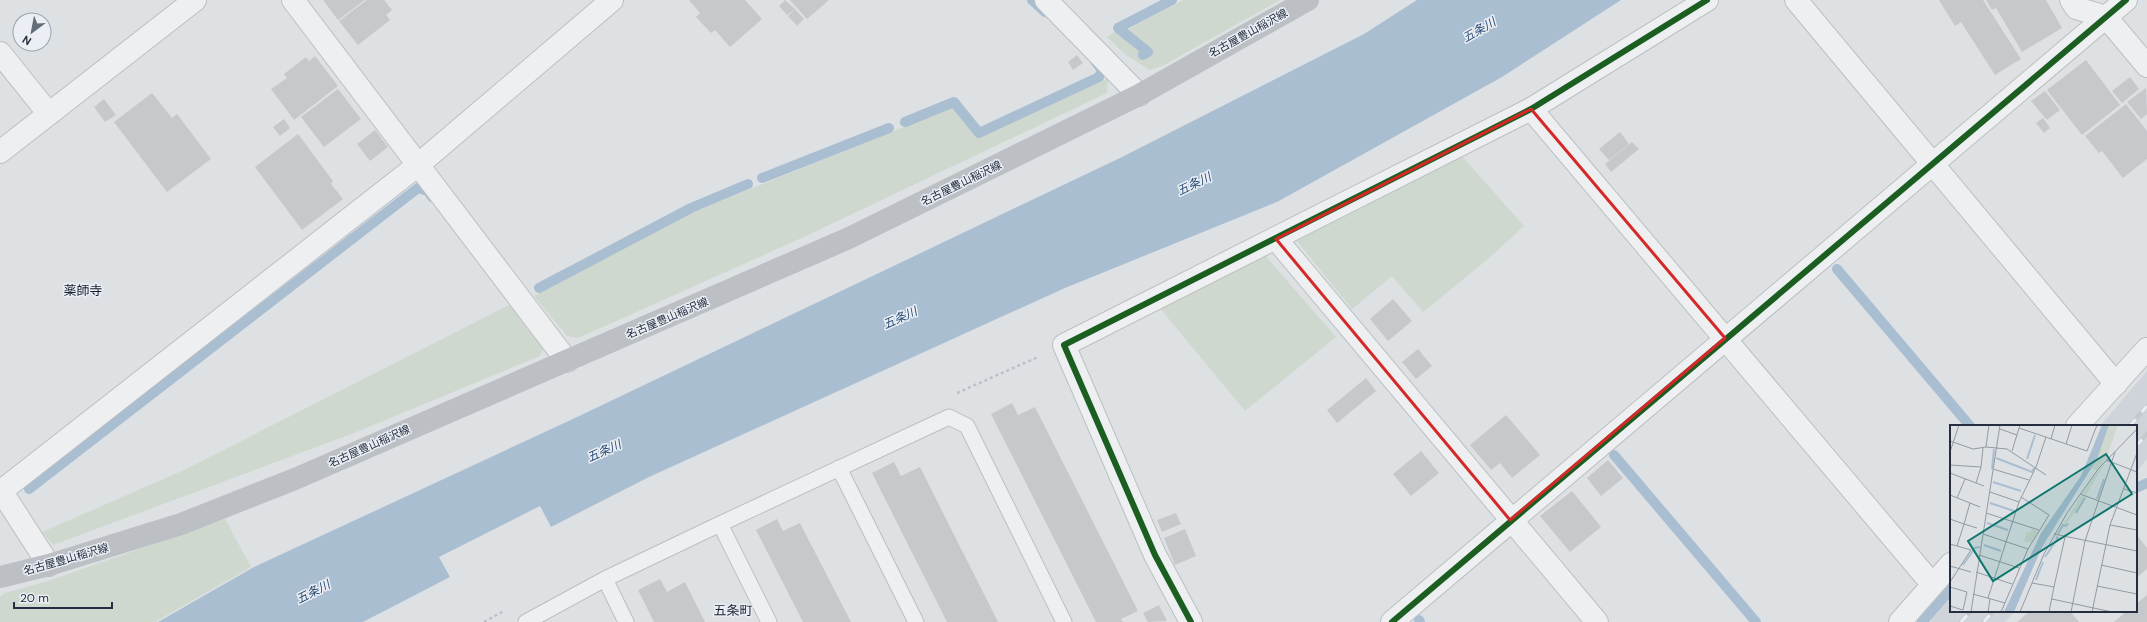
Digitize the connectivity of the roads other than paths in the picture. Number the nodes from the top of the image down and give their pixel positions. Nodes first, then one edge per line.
1 (195, 0) edge
2 (293, 0) edge
3 (612, 0) edge
4 (1046, 0) edge
5 (1308, 0) edge
6 (1707, 0) edge
7 (1796, 0) edge
8 (2071, 0) edge
9 (2126, 0) edge
10 (2106, 17) junction
11 (0, 53) edge
12 (2147, 66) edge
13 (1139, 95) junction
14 (1531, 108) junction
15 (49, 114) junction
16 (0, 152) edge
17 (418, 165) junction
18 (1932, 165) junction
19 (1276, 239) junction
20 (1725, 338) junction
21 (2147, 349) edge
22 (567, 360) junction
23 (2116, 384) junction
24 (2079, 425) edge
25 (839, 468) junction
26 (1, 490) edge
27 (1510, 520) junction
28 (720, 524) junction
29 (50, 565) junction
30 (1950, 565) edge
31 (0, 576) edge
32 (605, 579) junction
33 (1932, 584) junction
34 (526, 622) edge
35 (626, 622) edge
36 (769, 622) edge
37 (916, 622) edge
38 (1064, 622) edge
39 (1191, 622) edge
40 (1392, 622) edge
41 (1597, 622) edge
42 (1900, 622) edge

1 - 15 street
2 - 17 street
3 - 17 street
4 - 13 street
5 - 13 main road, 名古屋豊山稲沢線
6 - 14 street
7 - 18 street
8 - 10 street
9 - 10 street
10 - 12 street
10 - 18 street
11 - 15 street
13 - 22 main road, 名古屋豊山稲沢線
14 - 19 street
14 - 20 street
15 - 16 street
17 - 22 street
17 - 26 street
18 - 20 street
18 - 23 street
19 - 27 street
19 - 39 street
20 - 27 street
20 - 33 street
21 - 23 street
22 - 29 main road, 名古屋豊山稲沢線
23 - 24 street
25 - 28 lane
25 - 37 lane
25 - 38 lane
26 - 29 street
27 - 40 street
27 - 41 street
28 - 32 lane
28 - 36 lane
29 - 31 main road, 名古屋豊山稲沢線
30 - 33 street
32 - 34 lane
32 - 35 lane
33 - 42 street

